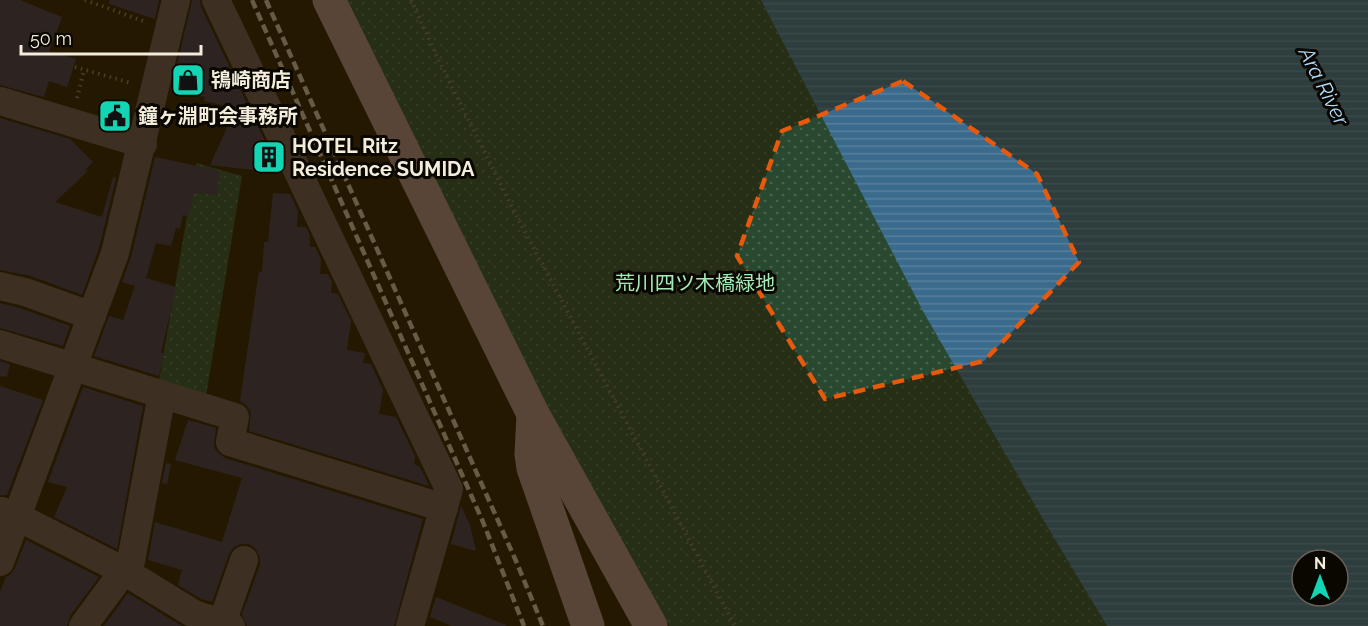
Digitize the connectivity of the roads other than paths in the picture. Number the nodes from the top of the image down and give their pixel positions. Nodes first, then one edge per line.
1 (176, 0) edge
2 (216, 0) edge
3 (328, 0) edge
4 (0, 101) edge
5 (143, 144) junction
6 (0, 286) edge
7 (92, 316) junction
8 (0, 344) edge
9 (74, 368) junction
10 (162, 394) junction
11 (533, 414) junction
12 (444, 508) junction
13 (9, 514) edge
14 (244, 560) dead end
15 (0, 562) edge
16 (124, 571) junction
17 (227, 624) edge
18 (83, 626) edge
19 (410, 626) edge
20 (588, 626) edge
21 (651, 626) edge

1 - 5 street
2 - 12 street
3 - 11 main road
4 - 5 street
5 - 7 street
6 - 7 street
7 - 9 street
8 - 9 street
9 - 10 street
9 - 13 street
10 - 12 street
10 - 16 street
11 - 20 main road
11 - 21 main road
12 - 19 street
13 - 15 street
13 - 16 street
14 - 17 street
16 - 17 street
16 - 18 street

